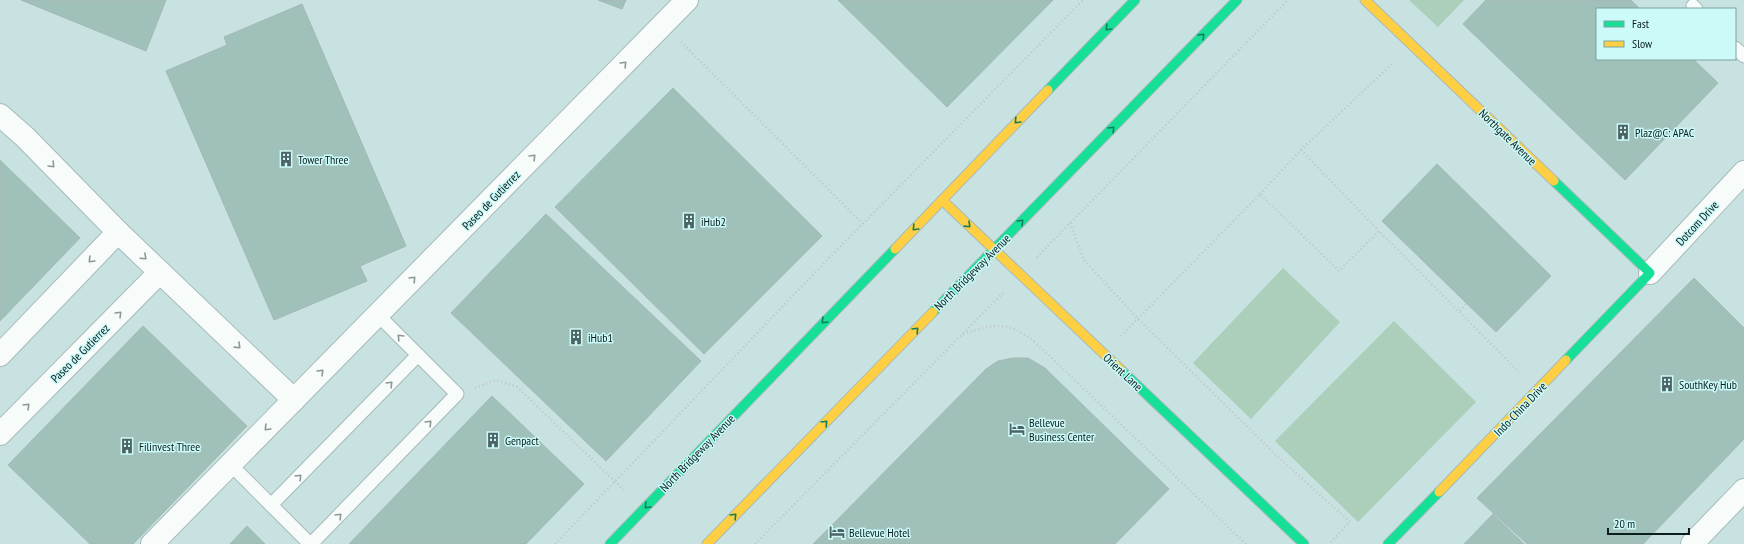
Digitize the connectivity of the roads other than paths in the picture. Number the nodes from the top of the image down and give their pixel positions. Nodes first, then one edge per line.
1 (687, 0) edge
2 (1135, 0) edge
3 (1237, 0) edge
4 (1365, 0) edge
5 (1736, 49) edge
6 (1744, 56) edge
7 (0, 114) edge
8 (1744, 172) edge
9 (942, 200) junction
10 (118, 232) junction
11 (994, 250) junction
12 (160, 272) junction
13 (1650, 274) junction
14 (378, 315) junction
15 (0, 355) edge
16 (418, 355) junction
17 (294, 400) junction
18 (0, 434) edge
19 (231, 465) junction
20 (1744, 490) edge
21 (271, 505) junction
22 (152, 544) edge
23 (311, 544) edge
24 (610, 544) edge
25 (707, 544) edge
26 (1304, 544) edge
27 (1388, 544) edge
28 (1692, 544) edge

14 -> 1 street, Paseo de Gutierrez
2 -> 9 street, North Bridgeway Avenue
11 -> 3 street, North Bridgeway Avenue
4 - 13 street, Northgate Avenue
5 - 6 lane
7 -> 10 street
8 - 13 street, Dotcom Drive
9 -> 11 street, Orient Lane
9 -> 24 street, North Bridgeway Avenue
10 -> 12 street
10 -> 15 street
25 -> 11 street, North Bridgeway Avenue
11 - 26 street, Orient Lane
12 -> 17 street
18 -> 12 street, Paseo de Gutierrez
13 - 27 street, Indo-China Drive
16 -> 14 lane
17 -> 14 street, Paseo de Gutierrez
21 -> 16 lane
23 -> 16 lane
17 -> 19 street, Paseo de Gutierrez
19 - 21 lane
19 - 22 street, Paseo de Gutierrez
20 - 28 street
21 - 23 lane

